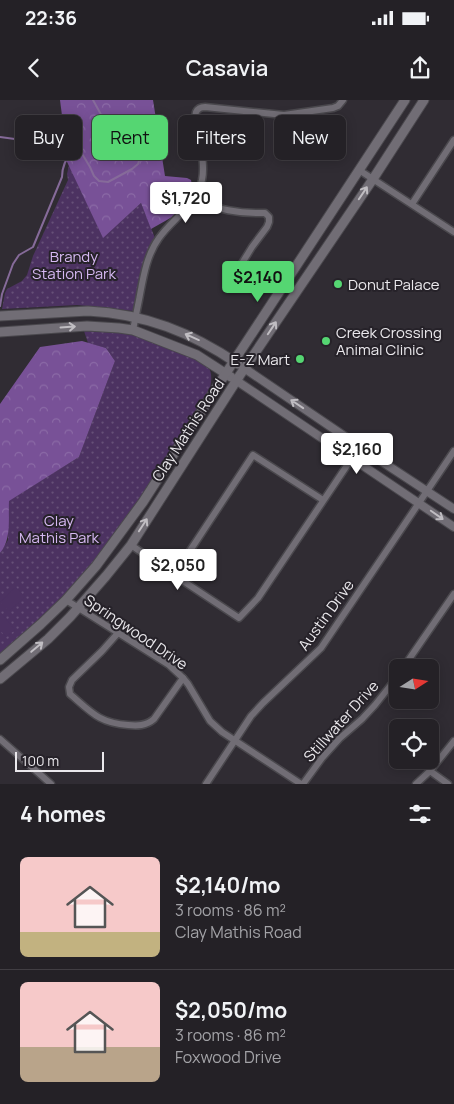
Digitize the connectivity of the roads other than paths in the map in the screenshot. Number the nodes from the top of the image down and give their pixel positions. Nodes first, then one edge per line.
1 (343, 100) edge
2 (405, 100) edge
3 (424, 100) edge
4 (418, 110) junction
5 (454, 140) edge
6 (359, 170) junction
7 (373, 179) junction
8 (193, 200) junction
9 (412, 204) junction
10 (454, 232) edge
11 (316, 236) junction
12 (329, 244) junction
13 (228, 286) dead end
14 (282, 288) junction
15 (294, 296) junction
16 (0, 316) edge
17 (135, 316) junction
18 (133, 330) junction
19 (0, 332) edge
20 (234, 361) junction
21 (244, 368) junction
22 (226, 374) junction
23 (236, 381) junction
24 (341, 434) junction
25 (333, 446) junction
26 (454, 451) edge
27 (352, 458) junction
28 (427, 491) junction
29 (323, 500) junction
30 (419, 503) junction
31 (454, 509) edge
32 (454, 527) edge
33 (131, 545) junction
34 (174, 576) junction
35 (454, 594) edge
36 (66, 600) junction
37 (77, 608) junction
38 (118, 633) junction
39 (409, 659) edge
40 (0, 660) edge
41 (183, 678) junction
42 (0, 679) edge
43 (389, 687) edge
44 (0, 738) edge
45 (235, 740) junction
46 (454, 741) edge
47 (430, 771) junction
48 (51, 784) edge
49 (206, 784) edge
50 (302, 784) edge
51 (416, 784) edge
52 (448, 784) edge

1 - 8 street
2 - 4 main road
2 - 6 main road, Clay Mathis Road
3 - 4 main road, Clay Mathis Road
4 - 7 main road, Clay Mathis Road
5 - 9 street
6 - 7 street
6 - 11 main road, Clay Mathis Road
7 - 9 street
12 -> 7 main road, Clay Mathis Road
8 - 13 street
8 - 17 street
9 - 10 street
11 - 12 main road
11 - 14 main road, Clay Mathis Road
12 - 15 main road, Clay Mathis Road
14 - 15 main road
14 - 20 main road, Clay Mathis Road
21 -> 15 main road, Clay Mathis Road
16 - 17 main road
17 - 18 street
20 -> 17 main road
19 -> 18 main road
18 - 22 main road
20 - 21 main road
20 - 22 main road, Clay Mathis Road
21 - 23 main road, Clay Mathis Road
24 -> 21 street
22 - 23 main road
22 - 36 main road, Clay Mathis Road
23 - 25 street
33 -> 23 main road, Clay Mathis Road
24 - 25 street
24 - 28 street
25 - 27 street
26 - 28 street, Austin Drive
27 - 29 street
27 - 30 street
28 - 30 street, Austin Drive
28 - 31 street
29 - 34 street
29 - 34 street
30 -> 32 street
30 - 45 street, Austin Drive
33 - 34 street
33 - 37 main road, Clay Mathis Road
35 - 39 street
36 - 37 street, Springwood Drive
36 - 40 main road, Clay Mathis Road
37 - 38 street, Springwood Drive
42 -> 37 main road, Clay Mathis Road
38 - 41 street, Springwood Drive
38 - 41 street
41 - 45 street, Springwood Drive
43 - 50 street, Stillwater Drive
44 - 48 street
45 - 49 street, Austin Drive
45 - 50 street, Springwood Drive
46 - 47 street
47 - 51 street
47 - 52 street

